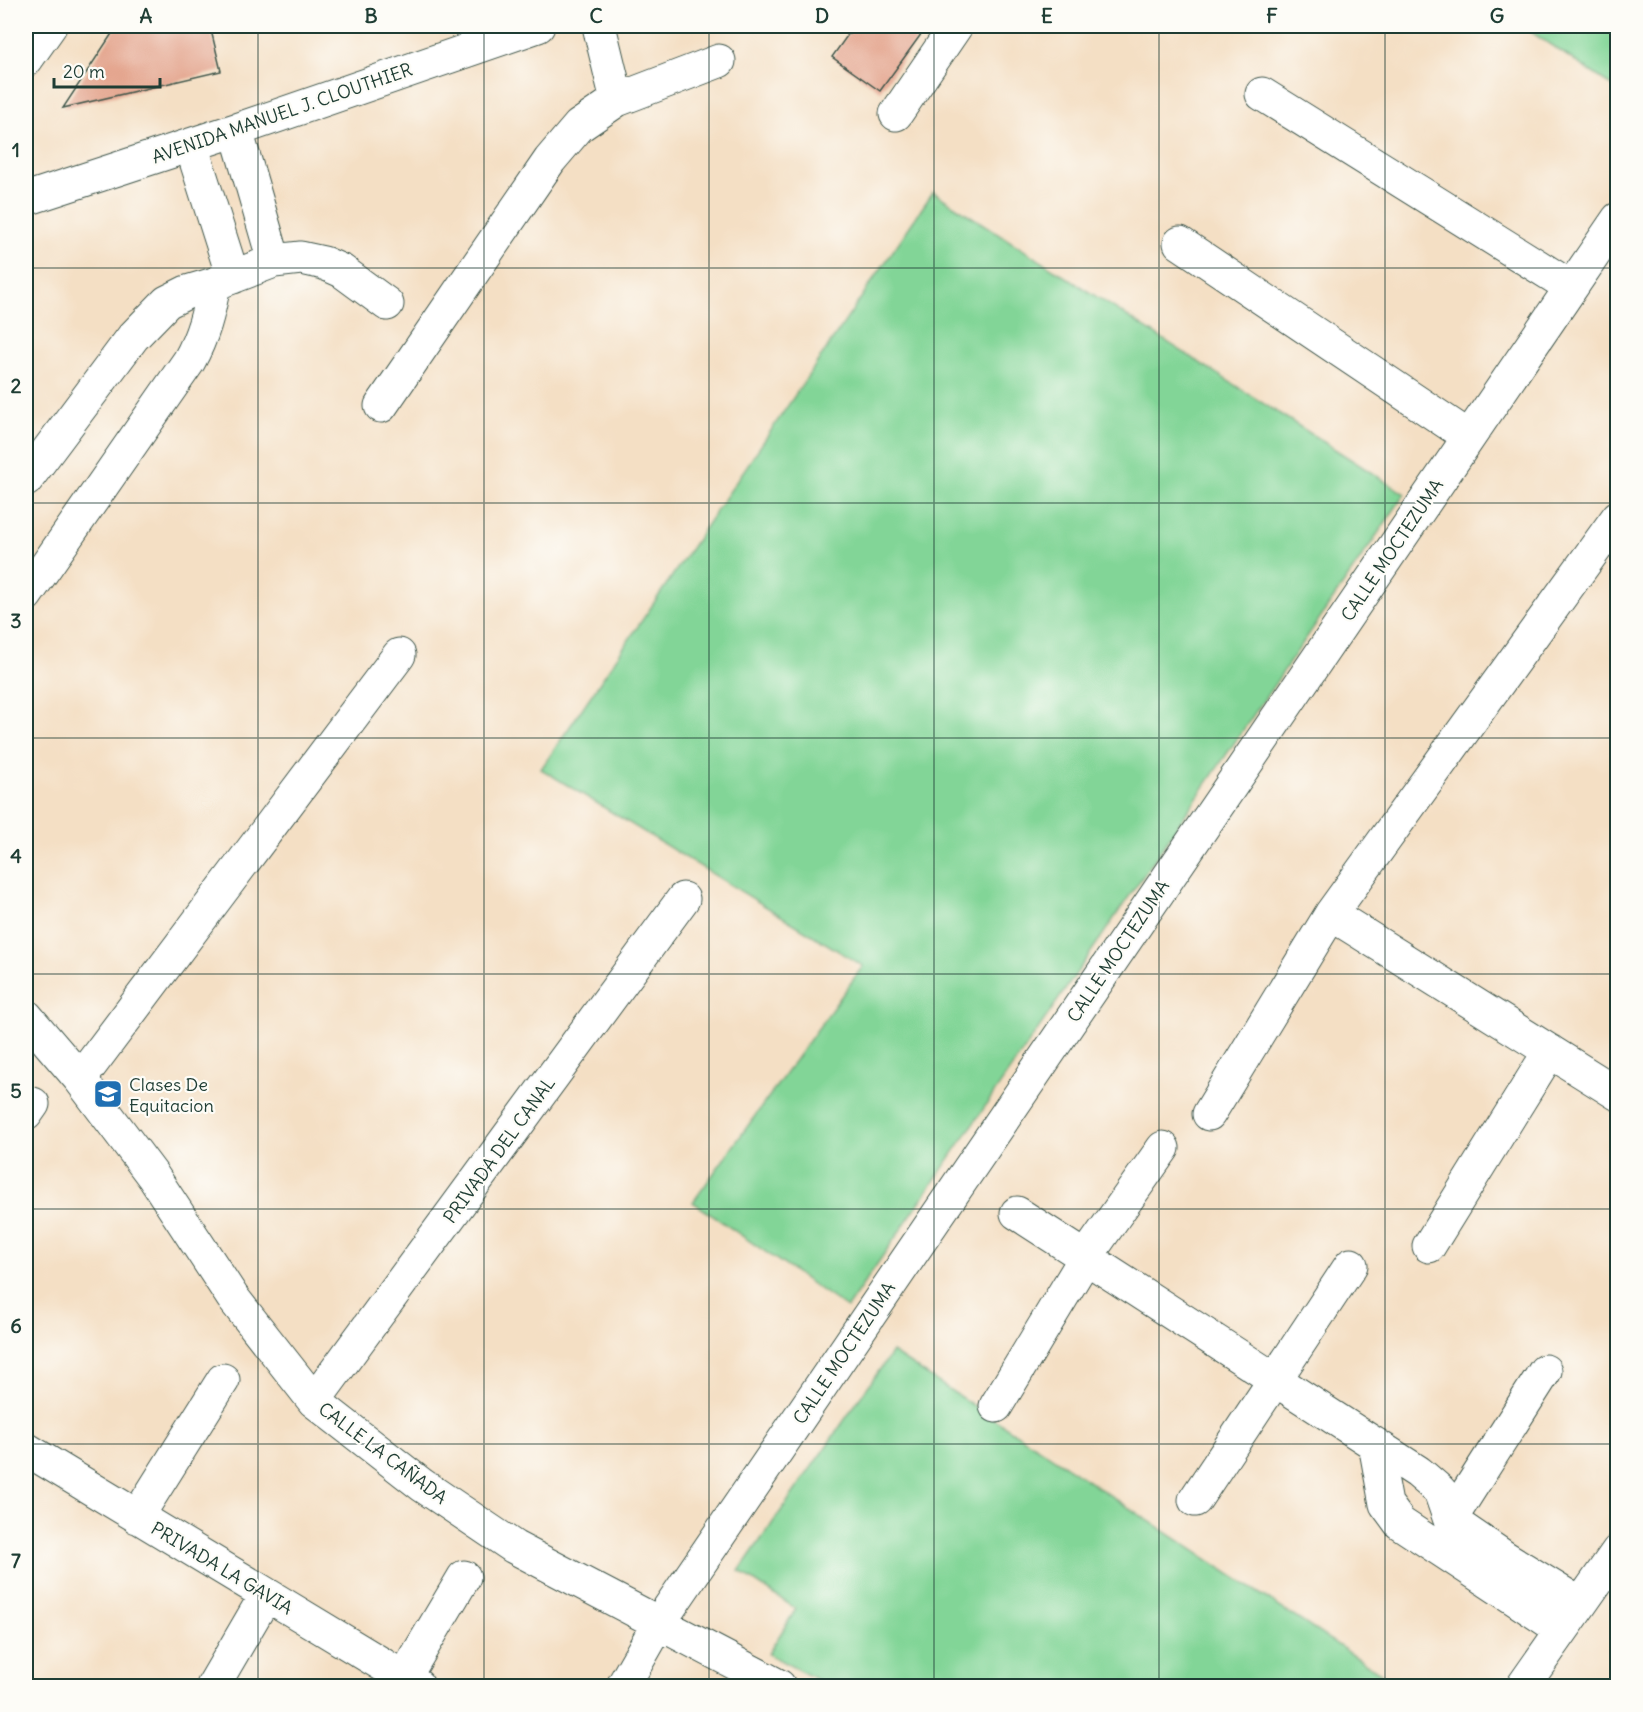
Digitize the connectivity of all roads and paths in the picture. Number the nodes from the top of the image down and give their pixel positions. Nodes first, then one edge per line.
1 (50, 26) edge
2 (538, 26) edge
3 (599, 26) edge
4 (956, 26) edge
5 (26, 60) edge
6 (719, 61) dead end
7 (1262, 94) dead end
8 (617, 99) junction
9 (896, 114) dead end
10 (236, 130) junction
11 (191, 145) junction
12 (26, 199) edge
13 (1617, 219) edge
14 (1180, 243) dead end
15 (274, 261) junction
16 (224, 280) junction
17 (1571, 288) junction
18 (387, 304) dead end
19 (381, 406) dead end
20 (1469, 436) junction
21 (26, 480) edge
22 (1617, 517) edge
23 (26, 595) edge
24 (399, 656) dead end
25 (683, 898) dead end
26 (1331, 914) junction
27 (26, 1016) edge
28 (1550, 1051) junction
29 (80, 1079) junction
30 (1617, 1094) edge
31 (1209, 1114) dead end
32 (1163, 1148) dead end
33 (1017, 1213) dead end
34 (1429, 1246) dead end
35 (1086, 1257) junction
36 (1351, 1265) dead end
37 (1545, 1371) dead end
38 (1276, 1379) junction
39 (223, 1380) dead end
40 (314, 1401) junction
41 (996, 1406) dead end
42 (1375, 1444) junction
43 (26, 1449) edge
44 (1195, 1500) dead end
45 (137, 1517) junction
46 (1450, 1520) junction
47 (1617, 1551) edge
48 (464, 1577) dead end
49 (266, 1595) junction
50 (1571, 1617) junction
51 (659, 1623) junction
52 (411, 1682) edge
53 (213, 1686) edge
54 (623, 1686) edge
55 (779, 1686) edge
56 (1523, 1686) edge

1 - 5 street
2 - 10 street, AVENIDA MANUEL J. CLOUTHIER
3 - 8 street
4 - 9 street
6 - 8 street
7 - 17 street
8 - 19 street
10 - 11 street, AVENIDA MANUEL J. CLOUTHIER
10 - 15 street
11 - 12 street, AVENIDA MANUEL J. CLOUTHIER
11 - 16 street
13 - 17 street, CALLE MOCTEZUMA
14 - 20 street
15 - 16 street
15 - 18 street
16 - 21 street
16 - 23 street
17 - 20 street, CALLE MOCTEZUMA
20 - 51 street, CALLE MOCTEZUMA
22 - 26 street
24 - 29 street
25 - 40 street, PRIVADA DEL CANAL
26 - 28 street
26 - 31 street
27 - 29 street, CALLE LA CAÑADA
28 - 30 street
28 - 34 street
29 - 40 street, CALLE LA CAÑADA
32 - 35 street
33 - 35 street
35 - 38 street
35 - 41 street
36 - 38 street
37 - 46 street
38 - 42 street
38 - 44 street
39 - 45 street
40 - 51 street, CALLE LA CAÑADA
42 - 46 street
42 - 50 street
43 - 45 street, PRIVADA LA GAVIA
45 - 49 street, PRIVADA LA GAVIA
46 - 50 street
47 - 50 street
48 - 52 street
49 - 52 street, PRIVADA LA GAVIA
49 - 53 street
50 - 56 street
51 - 54 street, CALLE MOCTEZUMA
51 - 55 street, CALLE LA CAÑADA

